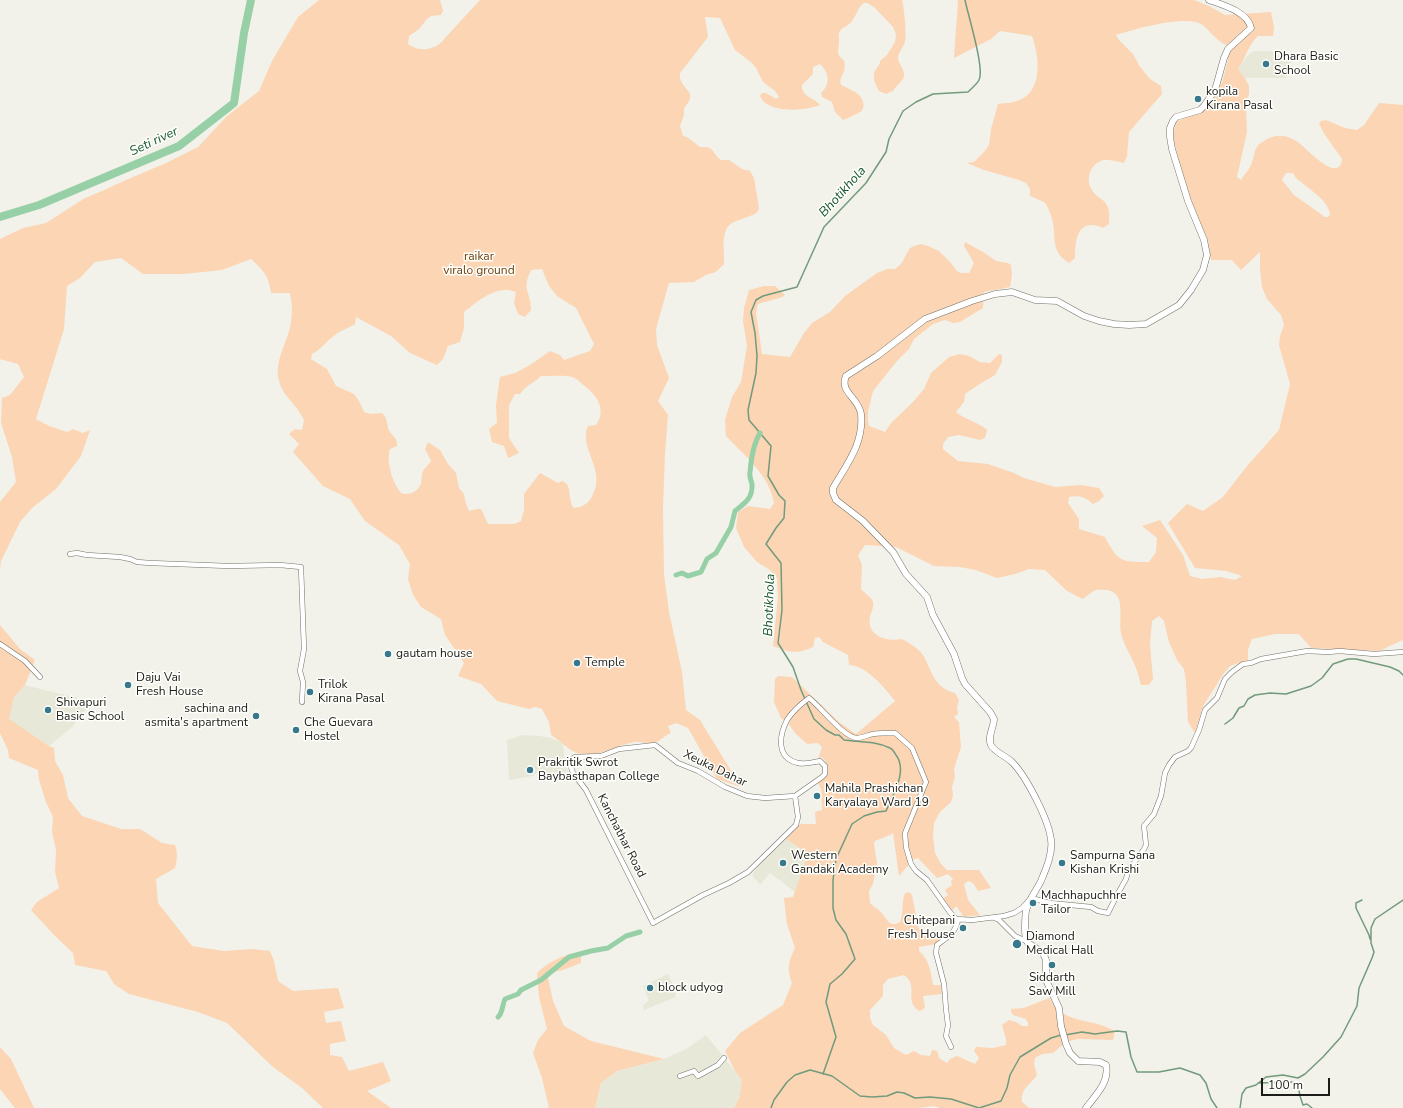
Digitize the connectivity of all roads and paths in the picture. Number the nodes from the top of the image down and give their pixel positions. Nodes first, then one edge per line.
1 (1210, 0) edge
2 (70, 554) dead end
3 (0, 644) edge
4 (1403, 652) edge
5 (40, 677) dead end
6 (302, 702) dead end
7 (655, 745) joint
8 (795, 796) junction
9 (1031, 898) junction
10 (992, 917) junction
11 (958, 919) junction
12 (1026, 942) junction
13 (951, 1046) dead end
14 (724, 1058) dead end
15 (680, 1076) dead end
16 (1086, 1108) edge

1 - 9 main road
2 - 6 street
3 - 5 street
4 - 9 street
7 - 8 street, Xeuka Dahar
7 - 8 street, Kanchathar Road
8 - 11 street
9 - 10 street
9 - 12 main road
10 - 11 street
10 - 12 street
11 - 13 street
12 - 16 main road
14 - 15 street

